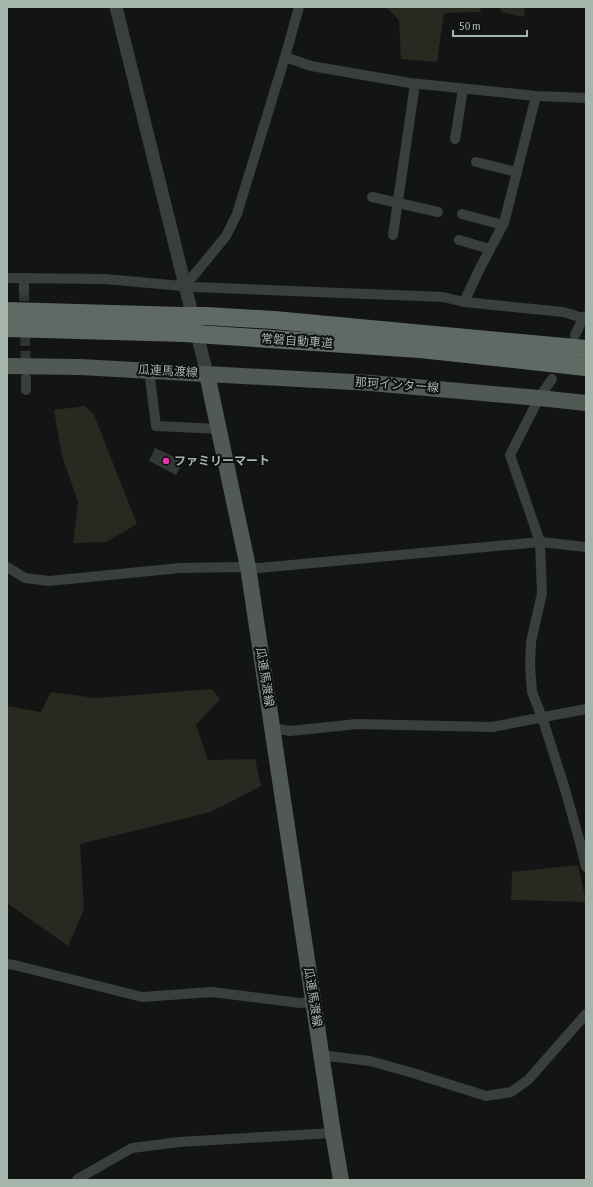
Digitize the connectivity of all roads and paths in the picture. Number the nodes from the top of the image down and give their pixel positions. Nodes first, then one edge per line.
1 (116, 7) edge
2 (299, 7) edge
3 (285, 57) junction
4 (415, 84) junction
5 (464, 89) junction
6 (536, 96) junction
7 (586, 98) edge
8 (456, 140) dead end
9 (476, 162) dead end
10 (517, 172) junction
11 (372, 197) dead end
12 (398, 202) junction
13 (438, 212) dead end
14 (462, 214) dead end
15 (503, 225) junction
16 (393, 235) dead end
17 (459, 240) dead end
18 (490, 249) junction
19 (7, 278) edge
20 (24, 278) junction
21 (185, 286) junction
22 (24, 291) tunnel mouth
23 (464, 302) junction
24 (7, 311) edge
25 (585, 317) edge
26 (184, 325) junction
27 (7, 328) edge
28 (575, 335) dead end
29 (586, 349) edge
30 (7, 366) edge
31 (586, 367) edge
32 (149, 370) junction
33 (207, 374) junction
34 (26, 378) tunnel mouth
35 (552, 379) dead end
36 (26, 390) dead end
37 (538, 398) junction
38 (586, 403) edge
39 (220, 429) junction
40 (540, 542) junction
41 (586, 547) edge
42 (248, 567) junction
43 (7, 568) edge
44 (586, 709) edge
45 (542, 717) junction
46 (272, 728) junction
47 (586, 867) edge
48 (7, 964) edge
49 (313, 1002) junction
50 (586, 1014) edge
51 (321, 1053) junction
52 (333, 1133) junction
53 (77, 1180) edge
54 (341, 1180) edge

1 - 21 street
2 - 3 street
3 - 4 street
3 - 21 street
4 - 5 street
4 - 12 street
5 - 6 street
5 - 8 street
6 - 7 street
6 - 10 street
9 - 10 street
10 - 15 street
11 - 12 street
12 - 13 street
12 - 16 street
14 - 15 street
15 - 18 street
17 - 18 street
18 - 23 street
19 - 20 street
20 - 21 street
20 - 22 street
21 - 23 street
21 - 33 street
23 - 25 street
24 - 26 highway, 常磐自動車道
25 - 28 street
26 - 27 highway, 常磐自動車道
26 - 29 highway, 常磐自動車道, bridge
26 - 31 highway, 常磐自動車道, bridge
30 - 32 main road, 瓜連馬渡線
32 - 33 main road, 瓜連馬渡線
32 - 39 street
33 - 37 main road, 那珂インター線
33 - 39 main road, 瓜連馬渡線
34 - 36 street
35 - 37 street
37 - 38 main road, 那珂インター線
37 - 40 street
39 - 42 main road, 瓜連馬渡線
40 - 41 street
40 - 42 street
40 - 45 street
42 - 43 street
42 - 46 main road, 瓜連馬渡線
44 - 45 street
45 - 46 street
45 - 47 street
46 - 49 main road, 瓜連馬渡線
48 - 49 street
49 - 51 main road, 瓜連馬渡線
50 - 51 street
51 - 52 main road, 瓜連馬渡線
52 - 53 street
52 - 54 main road, 瓜連馬渡線

